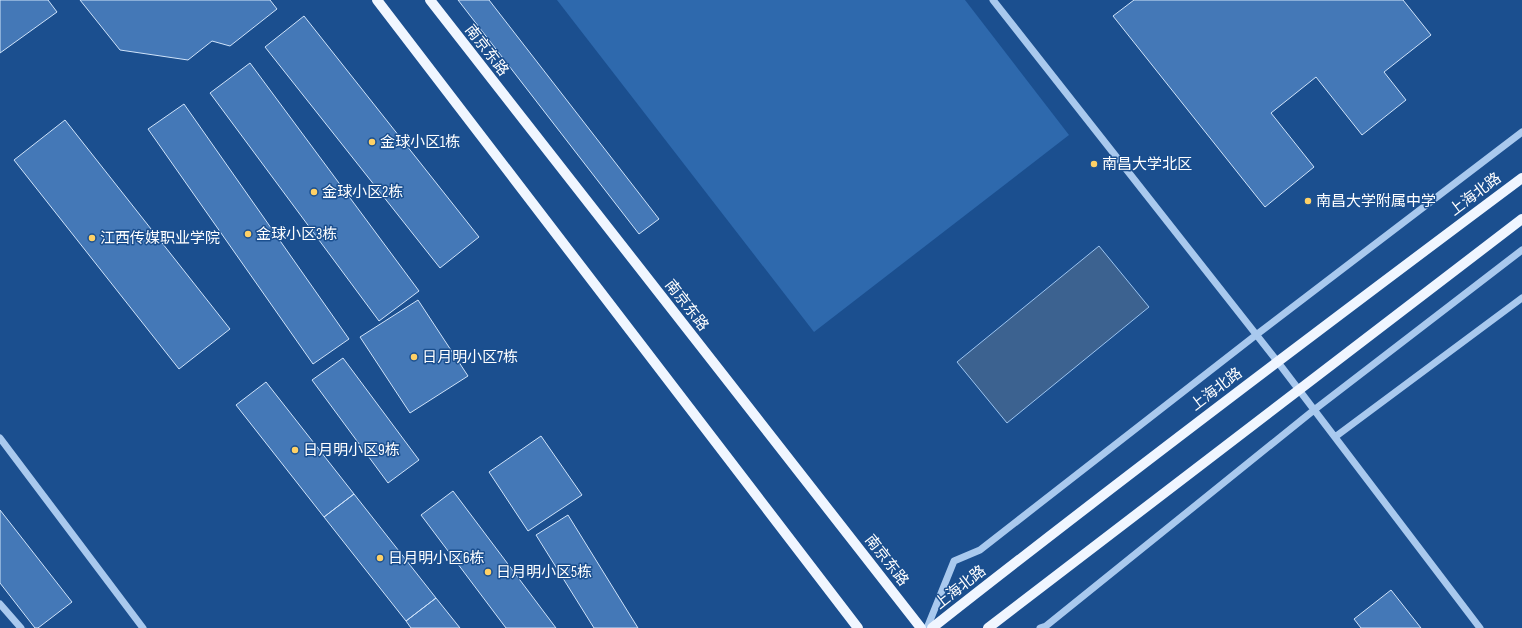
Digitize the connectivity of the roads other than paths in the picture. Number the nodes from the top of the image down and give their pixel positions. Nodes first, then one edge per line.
1 (377, 0) edge
2 (430, 0) edge
3 (997, 1) edge
4 (1522, 132) edge
5 (1522, 178) edge
6 (1522, 219) edge
7 (1522, 250) edge
8 (1522, 298) edge
9 (1256, 335) junction
10 (1277, 361) junction
11 (1299, 390) junction
12 (1314, 410) junction
13 (1335, 437) junction
14 (0, 438) edge
15 (0, 604) edge
16 (21, 628) edge
17 (143, 628) edge
18 (858, 628) edge
19 (921, 628) edge
20 (927, 628) edge
21 (932, 628) edge
22 (988, 628) edge
23 (1040, 628) edge
24 (1480, 628) edge

1 - 18 main road
2 - 19 main road, 南京东路
3 - 9 street
4 - 9 street
5 - 10 main road, 上海北路
6 - 11 main road
7 - 12 street
8 - 13 street
9 - 10 street
9 - 20 street
10 - 11 street
10 - 21 main road, 上海北路
11 - 12 street
11 - 22 main road
12 - 13 street
12 - 23 street
13 - 24 street
14 - 17 street
15 - 16 street

